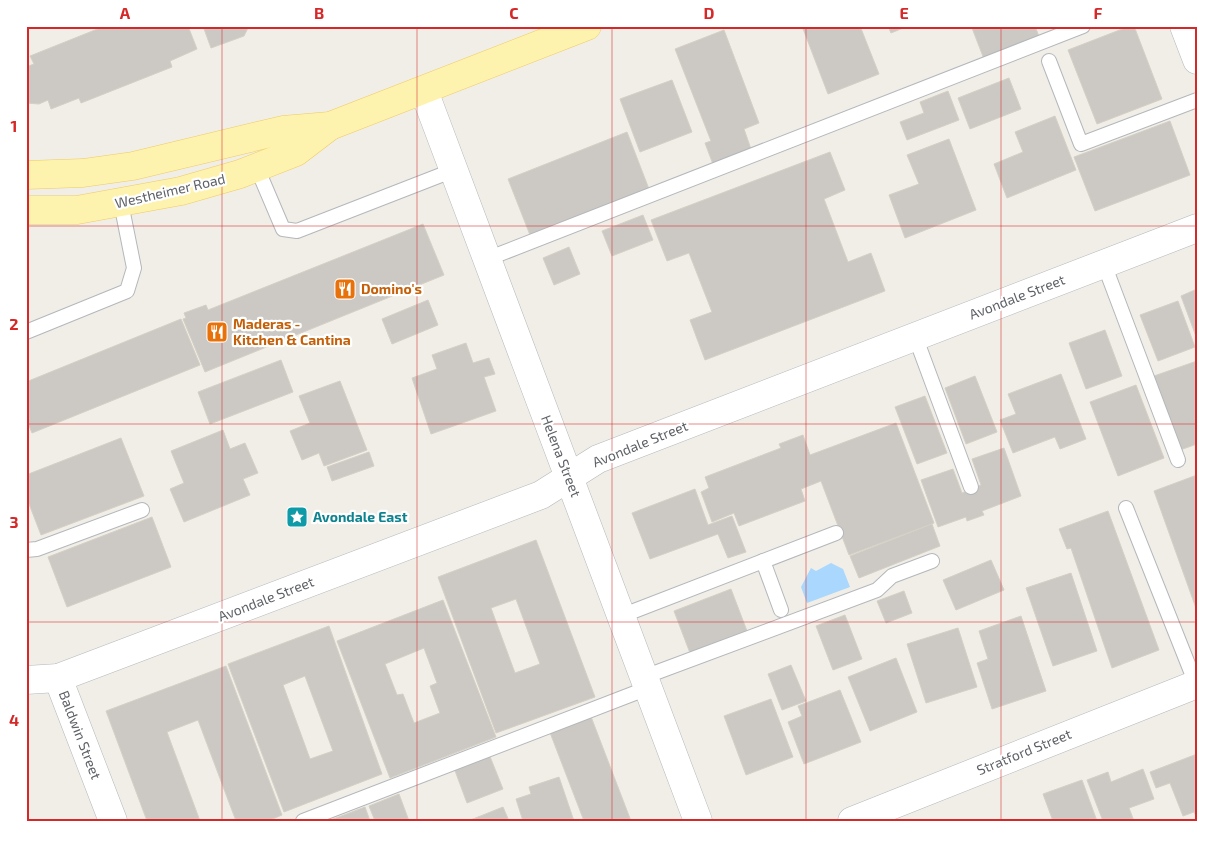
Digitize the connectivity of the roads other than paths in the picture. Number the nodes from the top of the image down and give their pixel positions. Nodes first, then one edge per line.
1 (587, 26) edge
2 (1083, 26) edge
3 (1184, 26) edge
4 (1197, 60) edge
5 (1049, 61) dead end
6 (424, 91) junction
7 (1197, 100) edge
8 (330, 126) junction
9 (257, 168) junction
10 (454, 170) junction
11 (26, 174) edge
12 (121, 203) junction
13 (26, 210) edge
14 (1197, 228) edge
15 (487, 259) junction
16 (1104, 264) junction
17 (26, 332) edge
18 (916, 336) junction
19 (1178, 460) dead end
20 (569, 477) junction
21 (971, 487) dead end
22 (1126, 508) dead end
23 (142, 510) dead end
24 (836, 533) dead end
25 (26, 550) edge
26 (763, 561) junction
27 (932, 561) dead end
28 (781, 610) dead end
29 (621, 616) junction
30 (58, 678) junction
31 (26, 680) edge
32 (646, 683) junction
33 (1197, 684) edge
34 (113, 821) edge
35 (303, 821) edge
36 (698, 821) edge
37 (852, 821) edge

1 - 6 main road, Westheimer Road
2 - 15 lane
3 - 4 street
5 - 7 lane
6 - 8 main road, Westheimer Road
6 - 10 street, Helena Street
8 - 9 main road, Westheimer Road
8 - 11 main road, Westheimer Road
9 - 10 lane
9 - 12 main road, Westheimer Road
10 - 15 street, Helena Street
12 - 13 main road, Westheimer Road
12 - 17 lane
14 - 16 street, Avondale Street
15 - 20 street, Helena Street
16 - 18 street, Avondale Street
16 - 19 lane
18 - 20 street, Avondale Street
18 - 21 lane
20 - 29 street, Helena Street
20 - 30 street, Avondale Street
22 - 33 lane
23 - 25 lane
24 - 26 lane
26 - 28 lane
26 - 29 lane
27 - 32 lane
29 - 32 street, Helena Street
30 - 31 street, Baldwin Street
30 - 34 street, Baldwin Street
32 - 35 lane
32 - 36 street, Helena Street
33 - 37 street, Stratford Street

